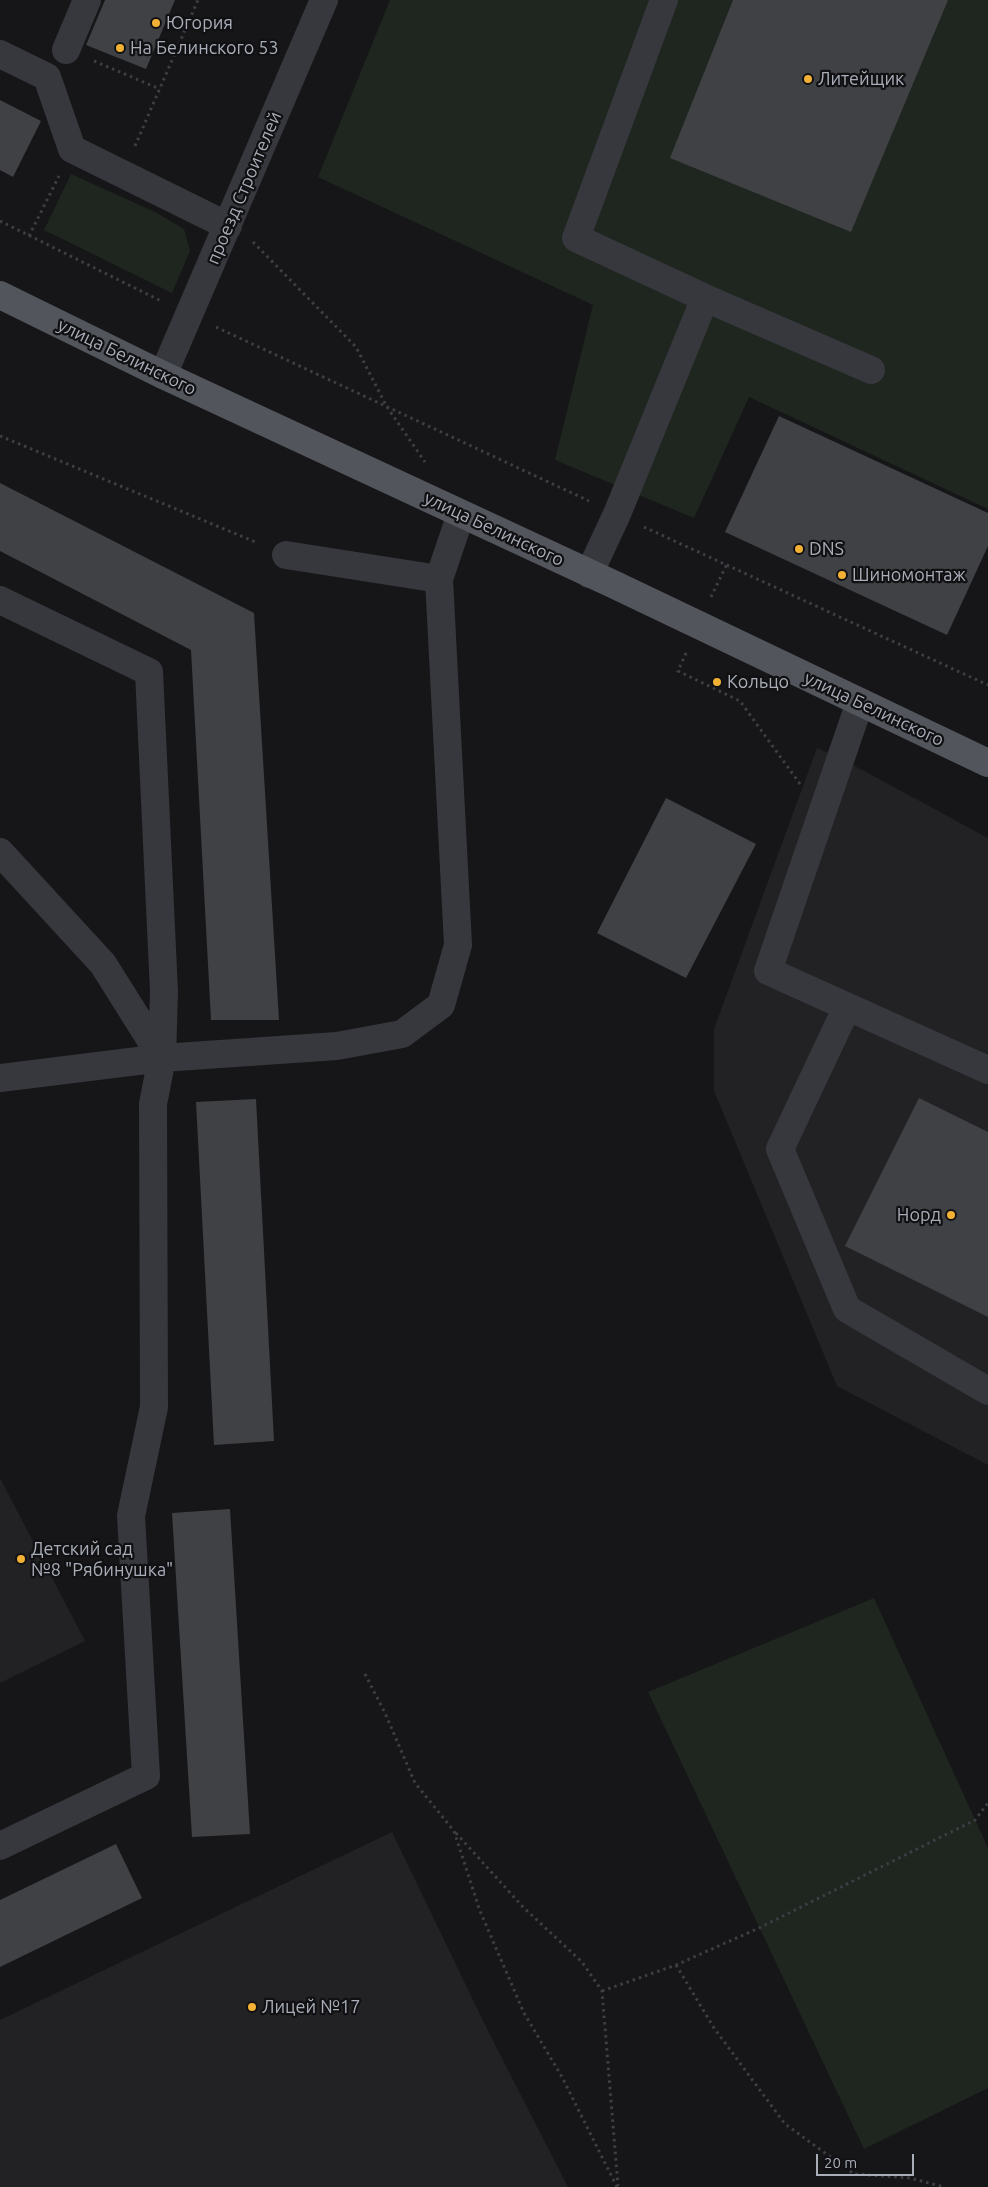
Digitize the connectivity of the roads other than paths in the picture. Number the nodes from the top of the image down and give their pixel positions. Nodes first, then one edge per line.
1 (87, 0) edge
2 (324, 0) edge
3 (664, 0) edge
4 (66, 50) road end
5 (0, 54) edge
6 (228, 226) junction
7 (0, 295) edge
8 (705, 298) junction
9 (871, 370) dead end
10 (163, 375) junction
11 (461, 514) junction
12 (286, 555) road end
13 (589, 574) junction
14 (439, 579) junction
15 (0, 600) edge
16 (860, 702) junction
17 (988, 763) edge
18 (0, 852) edge
19 (847, 1007) junction
20 (162, 1058) junction
21 (988, 1070) edge
22 (0, 1078) edge
23 (988, 1391) edge
24 (0, 1846) edge

1 - 4 street
2 - 6 street, проезд Строителей
3 - 8 street
5 - 6 street
6 - 10 street, проезд Строителей
7 - 10 main road, улица Белинского
8 - 9 street
8 - 13 street
10 - 11 main road, улица Белинского
11 - 13 main road, улица Белинского
11 - 14 street
12 - 14 street
13 - 16 main road, улица Белинского
14 - 20 street
15 - 20 street
16 - 17 main road, улица Белинского
16 - 19 street
18 - 20 street
19 - 21 street
19 - 23 street
20 - 22 street
20 - 24 street

